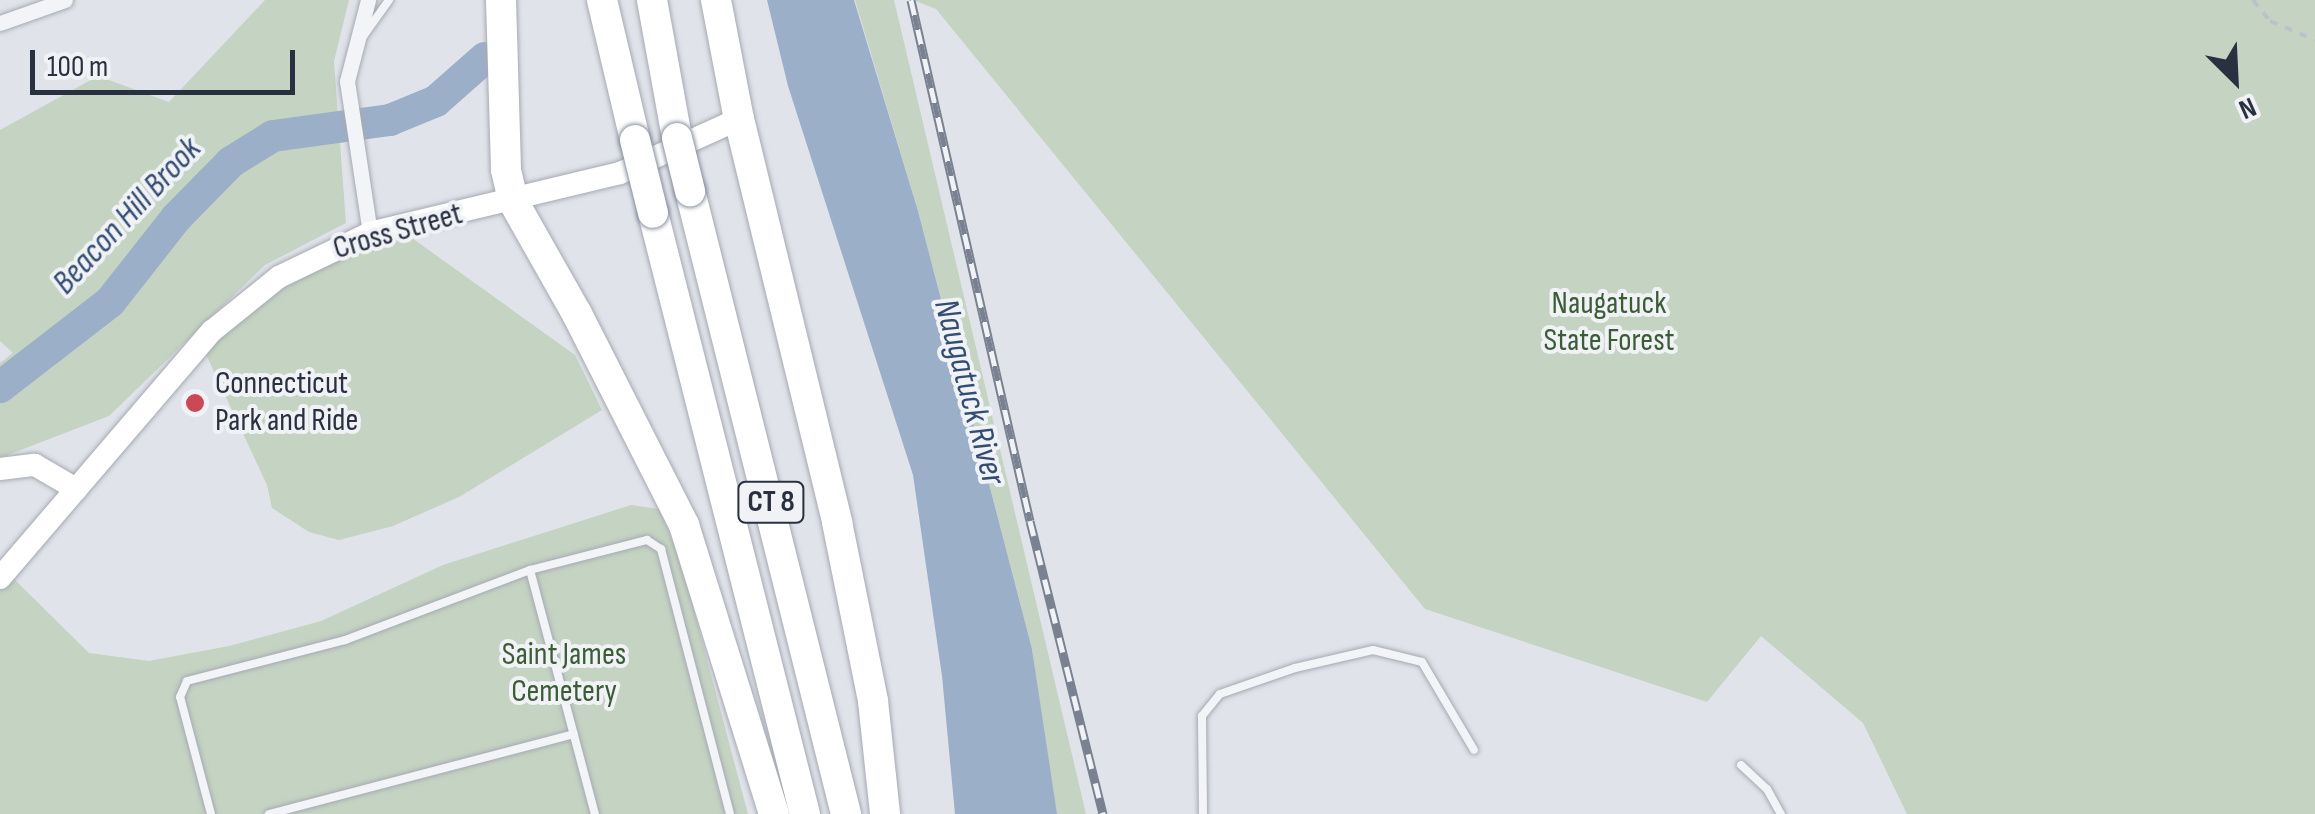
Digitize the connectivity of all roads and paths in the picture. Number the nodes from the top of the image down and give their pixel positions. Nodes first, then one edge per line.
1 (65, 0) edge
2 (368, 0) edge
3 (389, 0) edge
4 (501, 0) edge
5 (602, 0) edge
6 (652, 0) edge
7 (716, 0) edge
8 (2253, 0) edge
9 (0, 23) edge
10 (2315, 40) edge
11 (356, 46) junction
12 (738, 119) junction
13 (513, 201) junction
14 (370, 233) junction
15 (0, 469) edge
16 (76, 489) junction
17 (530, 570) junction
18 (0, 578) edge
19 (574, 734) junction
20 (1474, 750) dead end
21 (1741, 764) dead end
22 (210, 814) edge
23 (270, 814) edge
24 (595, 814) edge
25 (730, 814) edge
26 (774, 814) edge
27 (805, 814) edge
28 (846, 814) edge
29 (885, 814) edge
30 (1204, 814) edge
31 (1781, 814) edge

1 - 9 street
2 - 11 street
3 - 11 lane
4 - 13 highway
5 - 27 highway, CT 8, bridge
6 - 28 highway, CT 8, bridge
7 - 12 highway
8 - 10 path
11 - 14 street
12 - 13 street, Cross Street
12 - 29 highway
13 - 14 street, Cross Street
13 - 26 highway
14 - 16 street, Cross Street
15 - 16 street
16 - 18 street, Cross Street
17 - 19 lane
17 - 22 lane
17 - 25 lane
19 - 23 lane
19 - 24 lane
20 - 30 lane
21 - 31 lane

